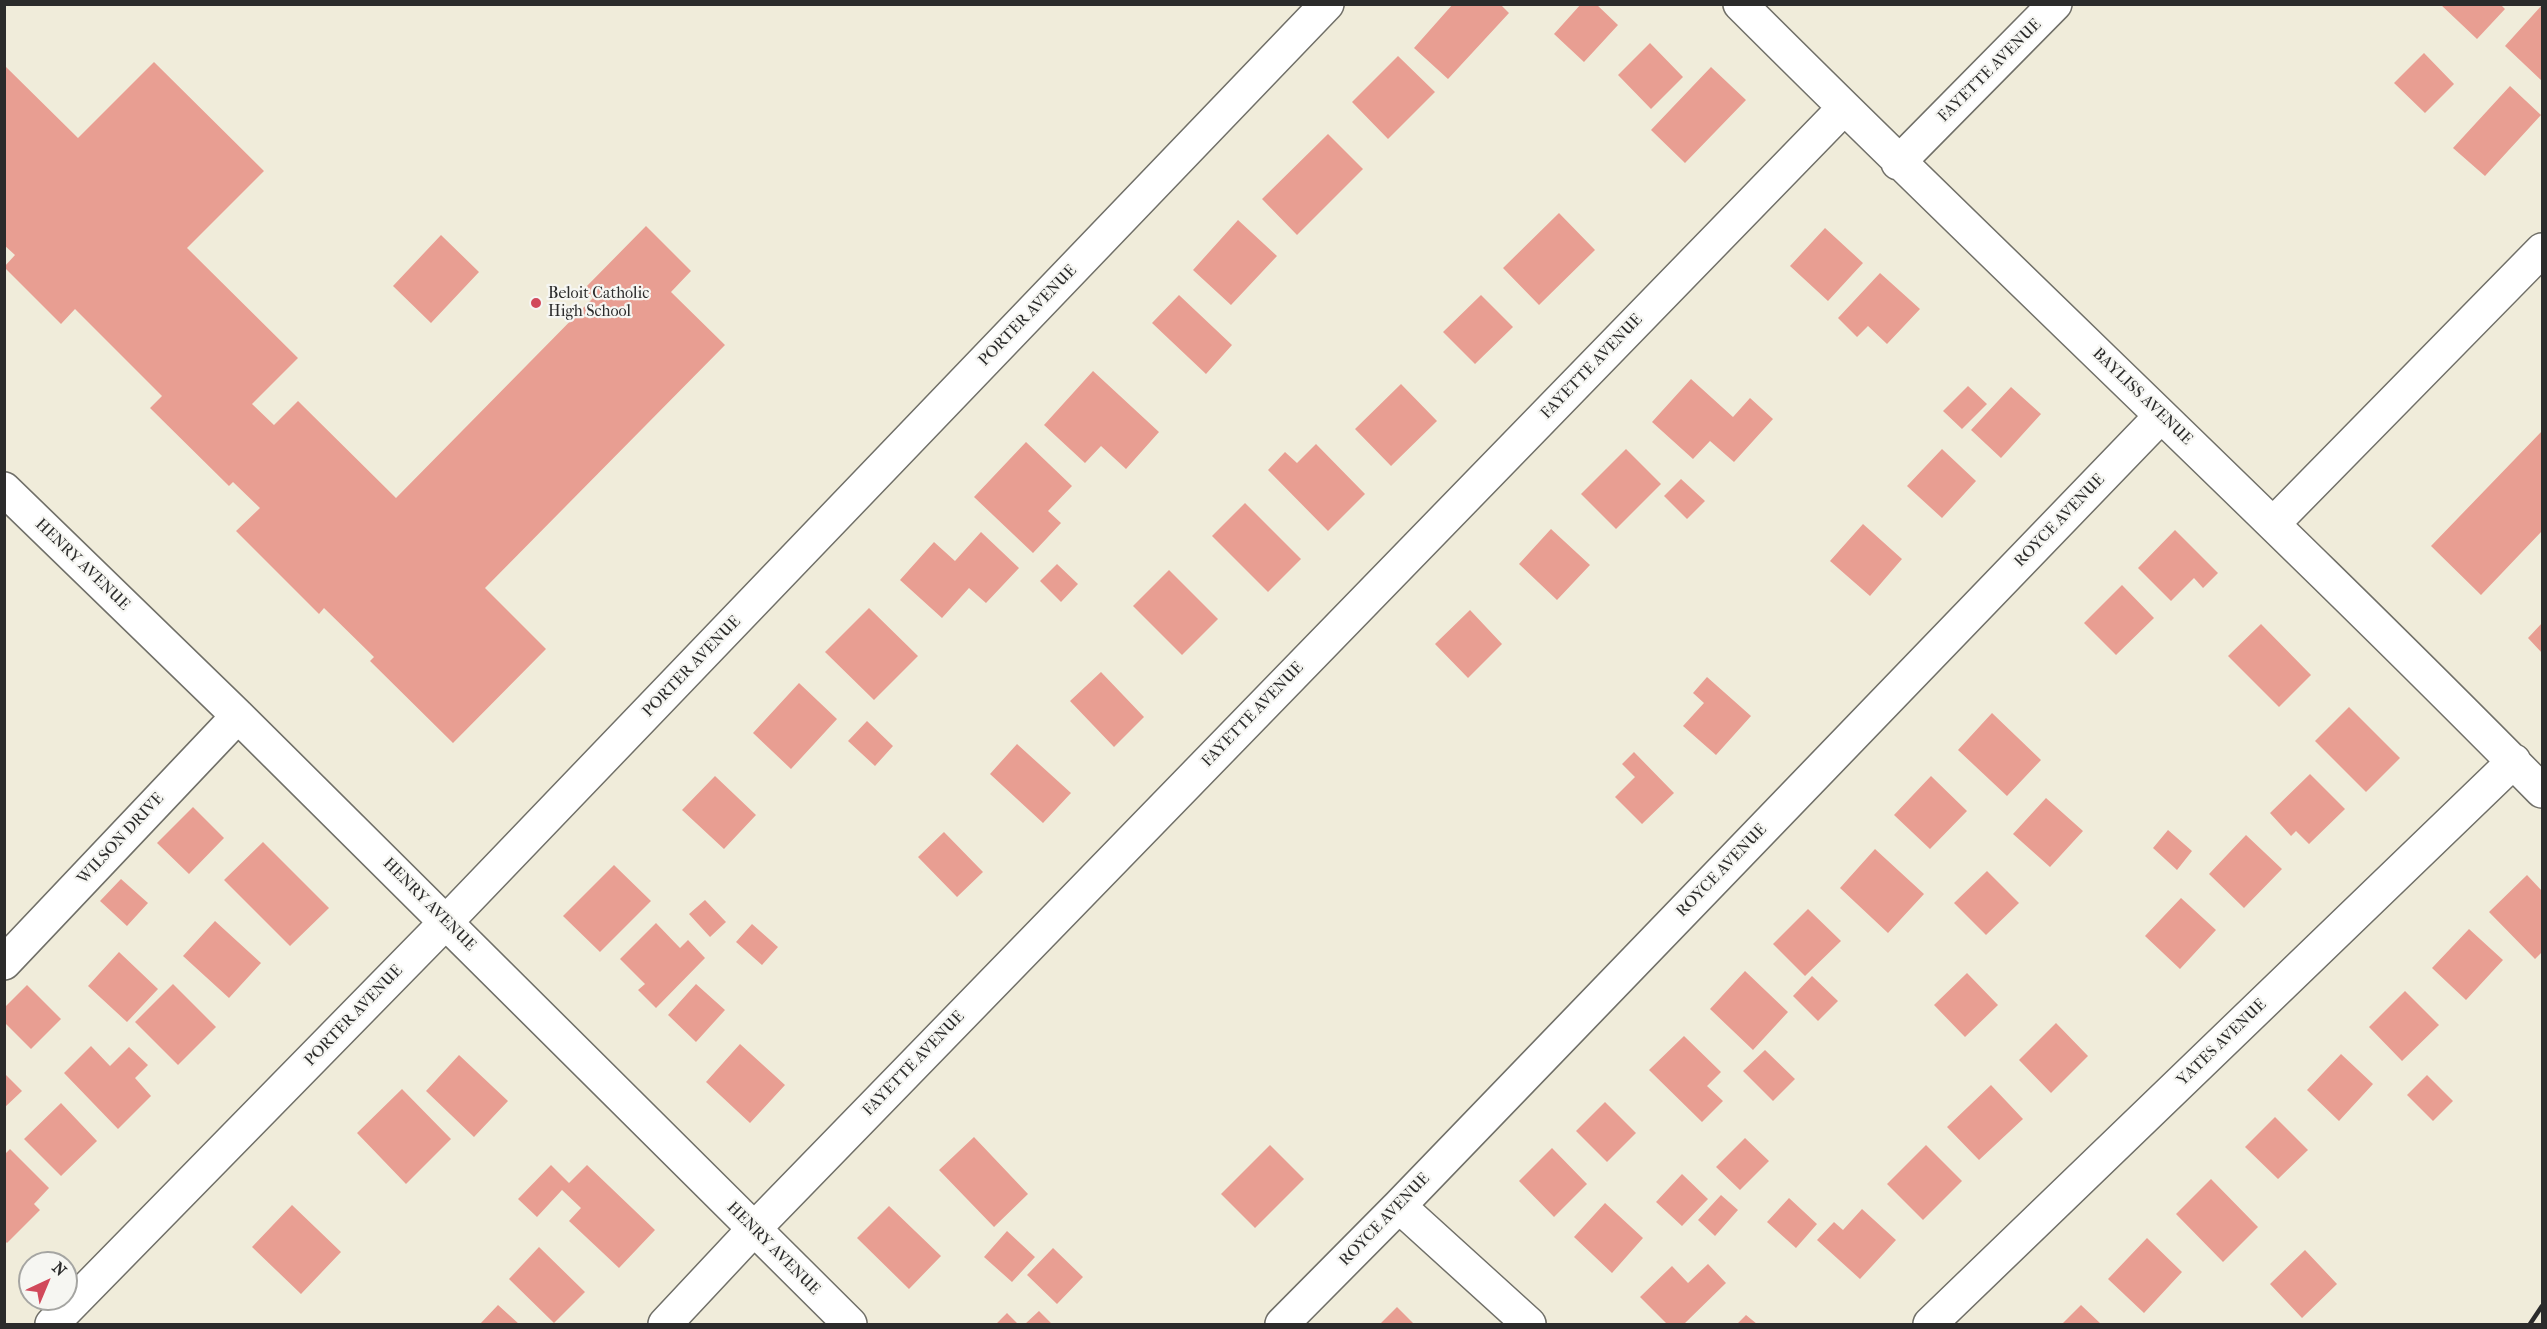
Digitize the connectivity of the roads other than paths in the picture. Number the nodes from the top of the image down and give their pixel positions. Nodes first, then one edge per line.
1 (1327, 4) edge
2 (1740, 4) edge
3 (2055, 4) edge
4 (1844, 108) junction
5 (1898, 163) junction
6 (2542, 250) edge
7 (2161, 416) junction
8 (4, 489) edge
9 (2274, 523) junction
10 (238, 716) junction
11 (2514, 761) junction
12 (2542, 790) edge
13 (446, 922) junction
14 (4, 963) edge
15 (1399, 1206) junction
16 (753, 1230) junction
17 (52, 1324) edge
18 (665, 1324) edge
19 (850, 1324) edge
20 (1282, 1324) edge
21 (1528, 1324) edge
22 (1930, 1324) edge

1 - 13 street, PORTER AVENUE
2 - 4 street, BAYLISS AVENUE
3 - 5 street, FAYETTE AVENUE
4 - 5 street, BAYLISS AVENUE
4 - 16 street, FAYETTE AVENUE
5 - 7 street, BAYLISS AVENUE
6 - 9 street
7 - 9 street, BAYLISS AVENUE
7 - 15 street, ROYCE AVENUE
8 - 10 street, HENRY AVENUE
9 - 11 street, BAYLISS AVENUE
10 - 13 street, HENRY AVENUE
10 - 14 street, WILSON DRIVE
11 - 12 street, BAYLISS AVENUE
11 - 22 street, YATES AVENUE
13 - 16 street, HENRY AVENUE
13 - 17 street, PORTER AVENUE
15 - 20 street, ROYCE AVENUE
15 - 21 street
16 - 18 street, FAYETTE AVENUE
16 - 19 street, HENRY AVENUE

